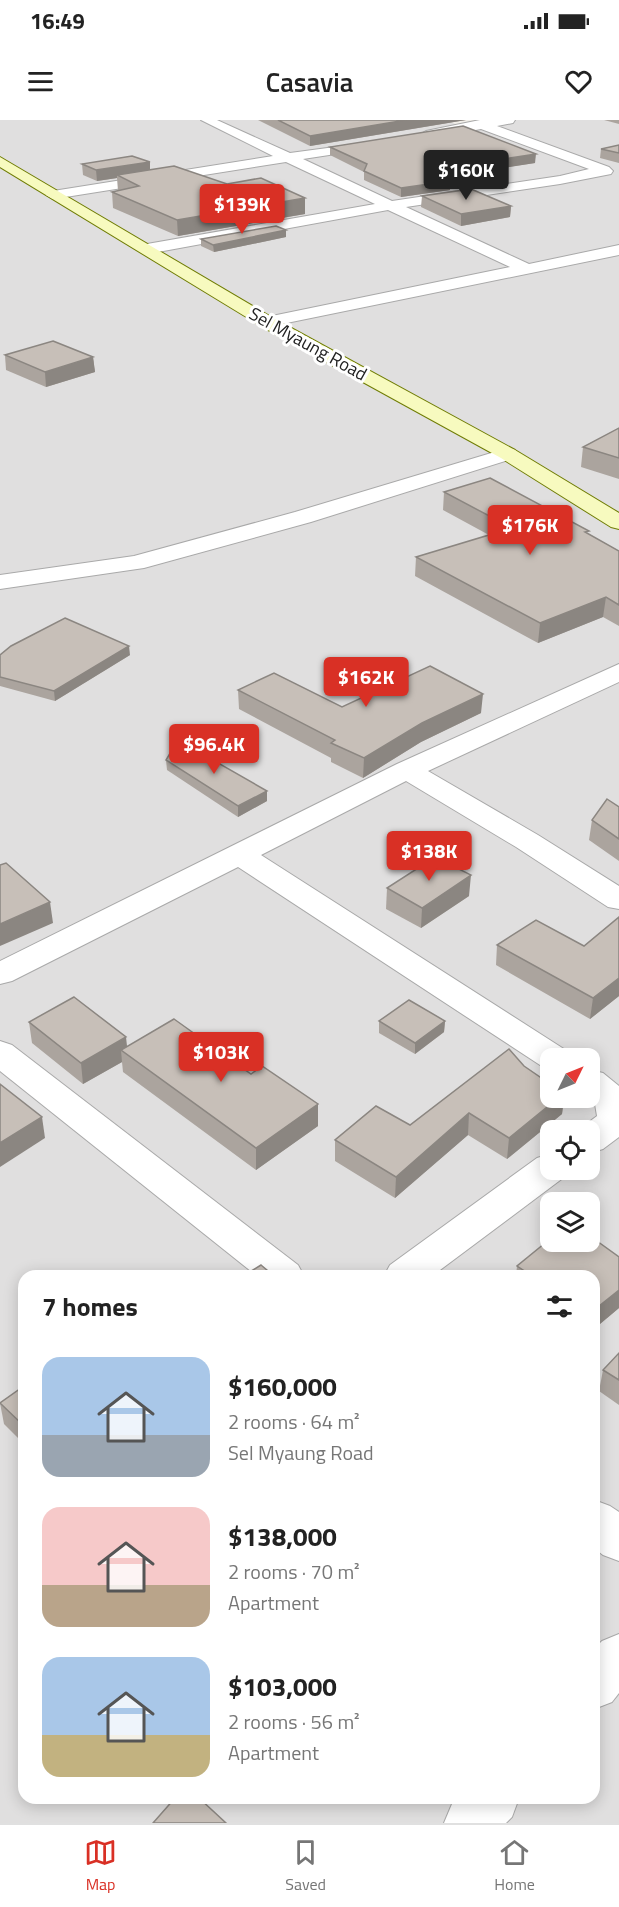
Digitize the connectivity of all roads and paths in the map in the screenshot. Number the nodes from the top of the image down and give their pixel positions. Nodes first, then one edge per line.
1 (207, 120) edge
2 (469, 120) edge
3 (509, 120) edge
4 (484, 126) junction
5 (416, 137) edge
6 (393, 141) edge
7 (290, 158) junction
8 (0, 161) edge
9 (604, 170) junction
10 (619, 176) edge
11 (52, 195) junction
12 (392, 205) junction
13 (147, 249) junction
14 (619, 250) edge
15 (527, 269) junction
16 (267, 322) junction
17 (508, 454) junction
18 (619, 522) edge
19 (0, 582) edge
20 (619, 672) edge
21 (407, 771) junction
22 (240, 854) junction
23 (619, 900) edge
24 (0, 974) edge
25 (540, 1049) edge
26 (0, 1053) edge
27 (600, 1090) edge
28 (600, 1132) edge
29 (540, 1175) edge
30 (276, 1270) edge
31 (412, 1270) edge
32 (600, 1525) edge
33 (619, 1540) edge
34 (619, 1657) edge
35 (600, 1678) edge
36 (488, 1804) edge
37 (471, 1823) edge

1 - 7 street
2 - 4 street
3 - 4 street
4 - 5 street
4 - 9 street
6 - 7 street
7 - 11 street
7 - 12 street
8 - 11 main road, Sel Myaung Road
9 - 10 street
9 - 12 street
11 - 13 main road, Sel Myaung Road
12 - 13 street
12 - 15 street
13 - 16 main road, Sel Myaung Road
14 - 15 street
15 - 16 street
16 - 17 main road, Sel Myaung Road
17 - 18 main road, Sel Myaung Road
17 - 19 street
20 - 21 street
21 - 22 street
21 - 23 street
22 - 24 street
22 - 25 street
26 - 30 street
27 - 28 street
29 - 31 street
32 - 33 street
34 - 35 street
36 - 37 street

